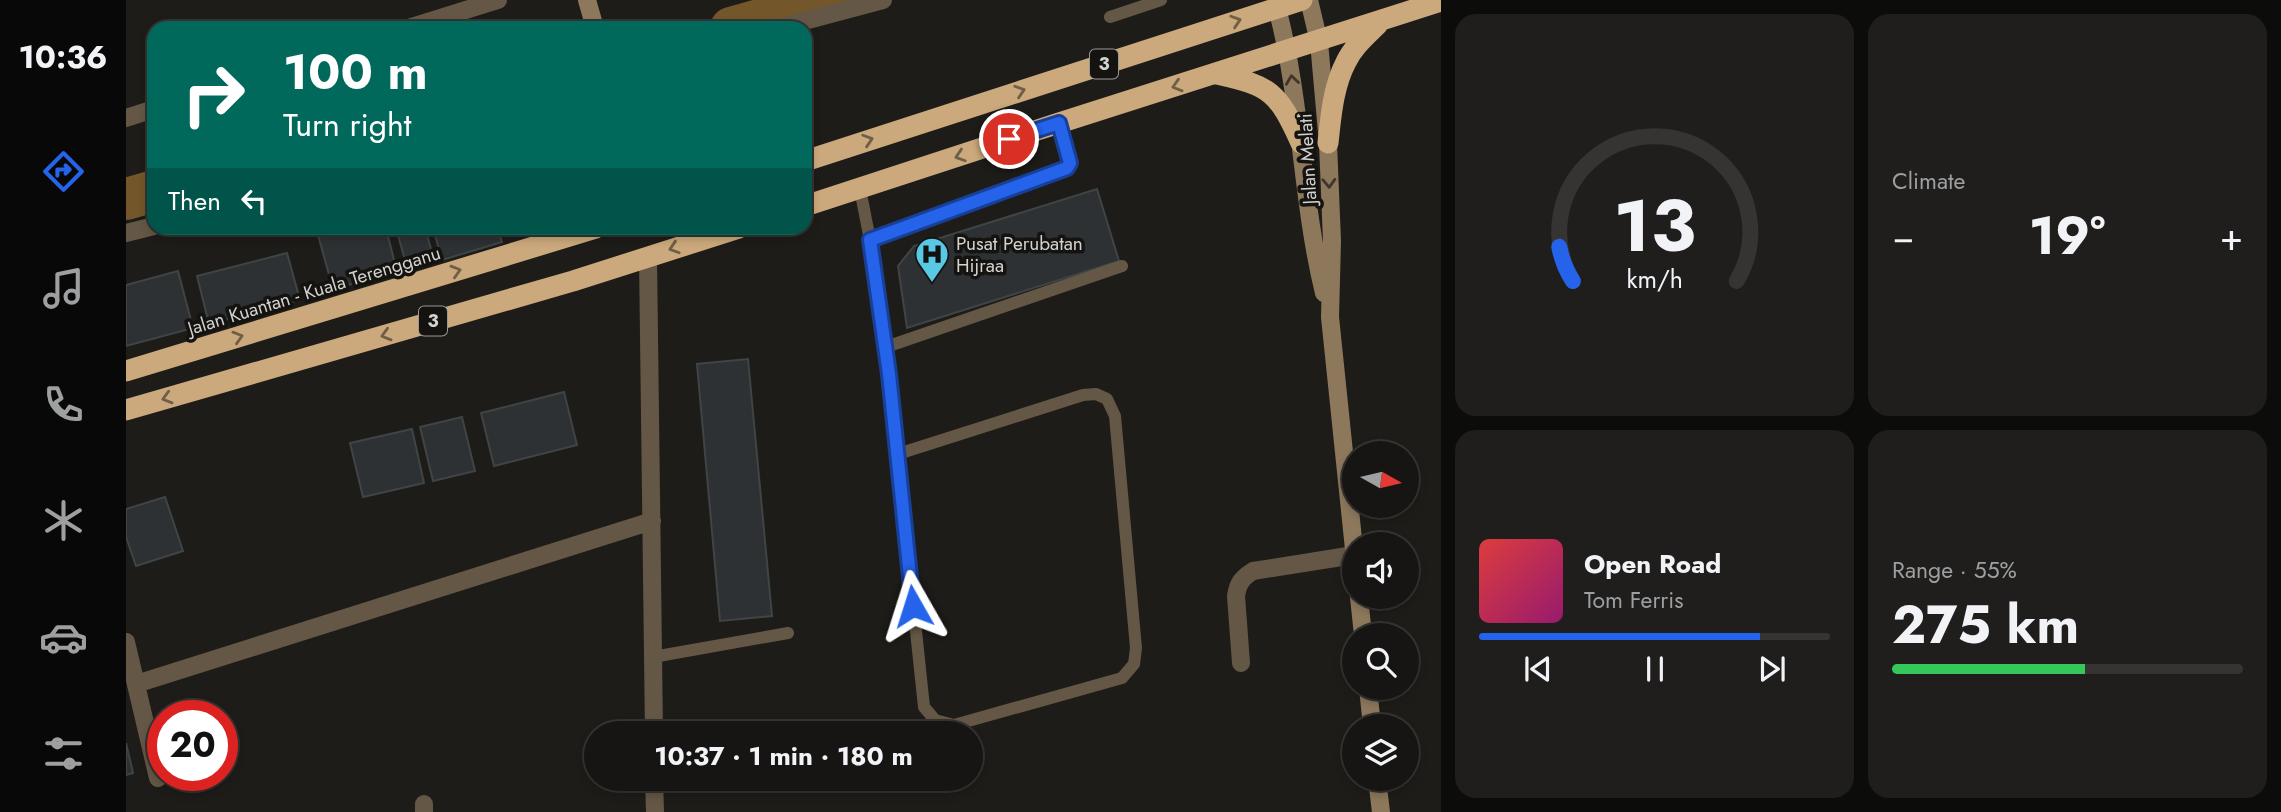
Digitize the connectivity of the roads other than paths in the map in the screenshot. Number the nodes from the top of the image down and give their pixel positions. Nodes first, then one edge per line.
1 (498, 0) edge
2 (883, 0) edge
3 (1161, 0) edge
4 (1302, 0) edge
5 (1309, 0) edge
6 (1441, 1) edge
7 (588, 4) edge
8 (1277, 8) junction
9 (1110, 17) dead end
10 (430, 21) edge
11 (593, 21) edge
12 (804, 21) edge
13 (1379, 23) junction
14 (1320, 41) junction
15 (1288, 50) junction
16 (1216, 74) junction
17 (147, 111) edge
18 (126, 118) edge
19 (1059, 123) junction
20 (1301, 143) junction
21 (1328, 143) junction
22 (812, 159) edge
23 (860, 189) junction
24 (812, 204) edge
25 (147, 228) edge
26 (126, 233) edge
27 (573, 235) edge
28 (717, 235) edge
29 (870, 240) junction
30 (648, 257) junction
31 (1122, 266) dead end
32 (1330, 317) junction
33 (886, 347) junction
34 (126, 371) edge
35 (126, 410) edge
36 (898, 454) junction
37 (652, 521) junction
38 (1352, 532) edge
39 (1342, 557) edge
40 (789, 633) dead end
41 (126, 642) edge
42 (653, 657) junction
43 (1241, 663) dead end
44 (136, 684) junction
45 (654, 721) edge
46 (147, 731) edge
47 (654, 791) edge
48 (1378, 791) edge
49 (655, 812) edge
50 (1381, 812) edge

1 - 10 street
2 - 12 street
3 - 9 lane
4 - 8 highway, 3
5 - 14 street, Jalan Melati
6 - 13 highway, 3
7 - 11 street
8 - 15 street, Jalan Melati
22 -> 8 highway, 3
13 - 14 highway, 3
13 - 21 highway
14 - 15 highway, 3
14 - 21 street, Jalan Melati
15 - 16 highway, 3
20 -> 15 street, Jalan Melati
16 -> 19 highway, 3
16 - 20 highway
17 - 18 street
19 -> 23 highway, 3
19 - 29 lane
20 - 32 street, Jalan Melati
21 -> 32 street, Jalan Melati
23 - 24 highway, 3
23 - 29 lane
25 - 26 street
34 -> 27 highway, Jalan Kuantan - Kuala Terengganu / 3
28 -> 30 highway, 3
29 - 33 lane
30 -> 35 highway, 3
30 - 37 street
31 - 33 lane
32 - 38 street, Jalan Melati
33 - 36 lane
36 - 36 lane
37 - 42 street
37 - 44 street
39 - 43 street
40 - 42 lane
41 - 44 street
42 - 45 street
44 - 46 street
47 - 49 street
48 - 50 street

